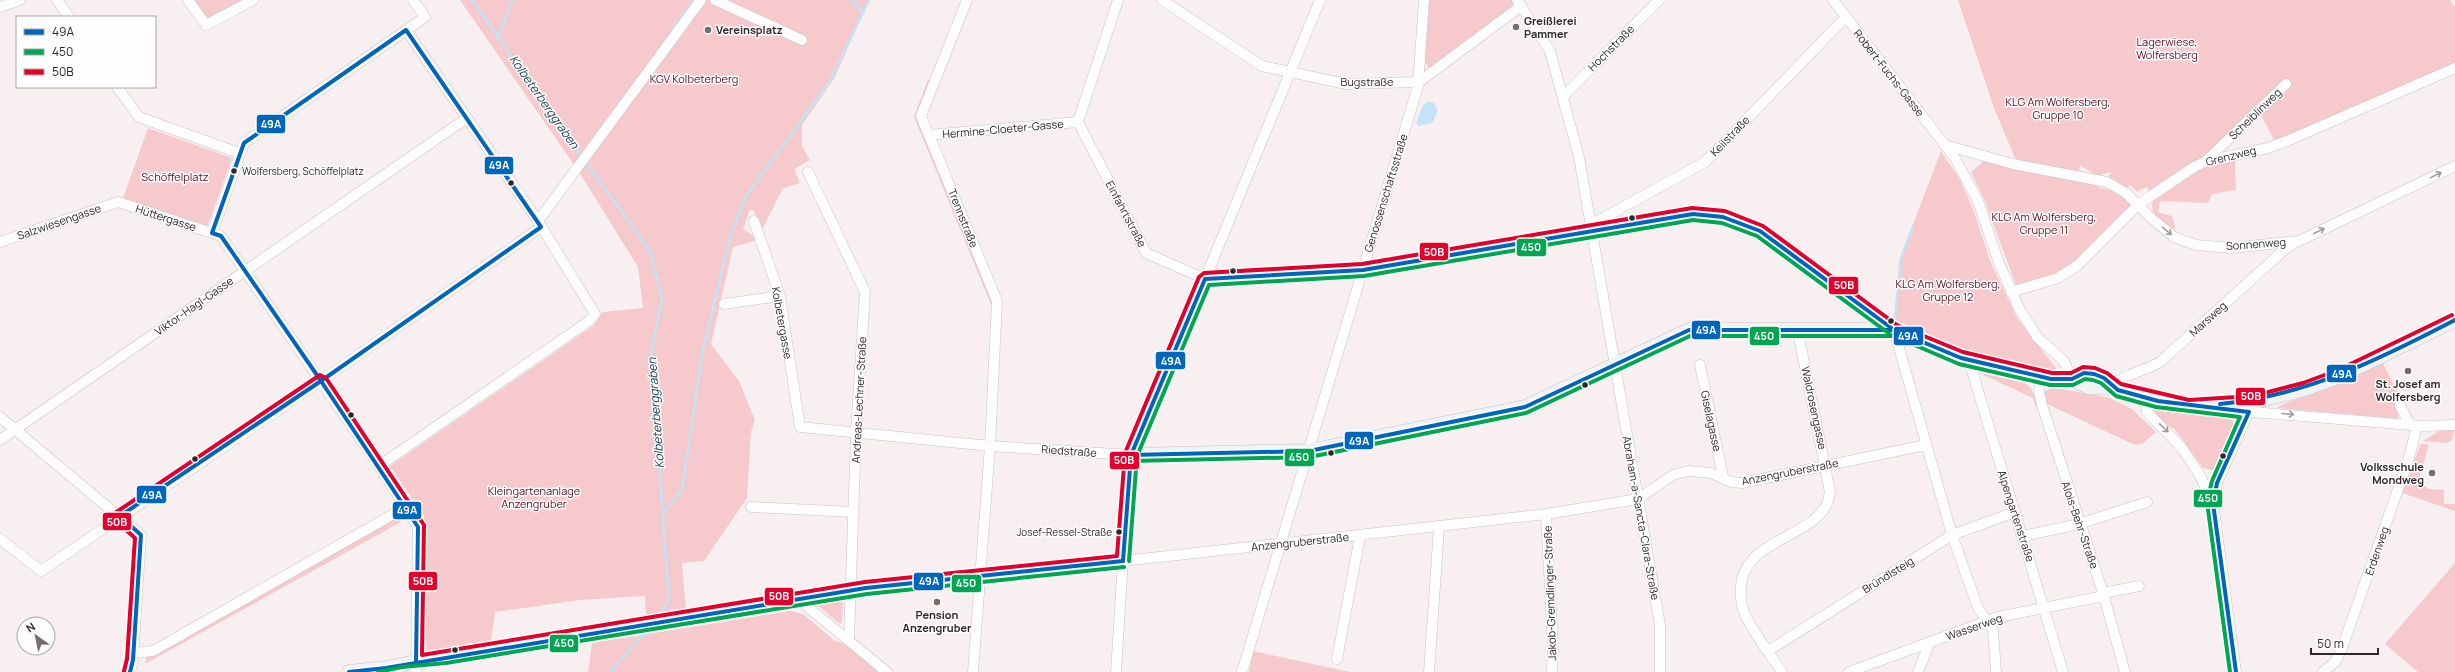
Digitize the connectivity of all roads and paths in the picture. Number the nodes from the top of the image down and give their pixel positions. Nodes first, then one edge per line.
1 (20, 0) edge
2 (57, 0) edge
3 (188, 0) edge
4 (253, 0) edge
5 (413, 0) edge
6 (701, 0) edge
7 (715, 0) edge
8 (967, 0) edge
9 (1118, 0) edge
10 (1162, 0) edge
11 (1320, 0) edge
12 (1424, 0) edge
13 (1659, 0) edge
14 (1833, 0) edge
15 (1519, 3) edge
16 (0, 7) edge
17 (68, 16) edge
18 (1845, 18) junction
19 (406, 30) junction
20 (802, 40) dead end
21 (2455, 68) edge
22 (1289, 72) junction
23 (1419, 82) junction
24 (2286, 84) dead end
25 (118, 88) edge
26 (1564, 96) junction
27 (467, 118) junction
28 (1078, 122) junction
29 (929, 135) junction
30 (1945, 145) junction
31 (240, 153) junction
32 (2207, 161) junction
33 (2455, 166) edge
34 (808, 172) dead end
35 (118, 202) joint
36 (2139, 204) junction
37 (754, 221) dead end
38 (540, 224) junction
39 (1592, 227) junction
40 (212, 233) junction
41 (2299, 241) junction
42 (0, 242) edge
43 (245, 270) junction
44 (1363, 270) junction
45 (1205, 279) junction
46 (2011, 292) junction
47 (780, 296) junction
48 (724, 304) dead end
49 (2455, 320) edge
50 (1894, 330) junction
51 (1798, 332) junction
52 (1969, 361) junction
53 (1615, 364) junction
54 (1700, 365) dead end
55 (2041, 378) junction
56 (2072, 379) junction
57 (321, 381) junction
58 (2113, 388) junction
59 (2145, 397) junction
60 (2400, 405) dead end
61 (2251, 407) junction
62 (0, 417) edge
63 (2455, 425) edge
64 (2413, 426) junction
65 (800, 427) joint
66 (15, 430) junction
67 (856, 432) junction
68 (0, 440) edge
69 (1926, 445) junction
70 (990, 446) junction
71 (1309, 451) junction
72 (1131, 455) junction
73 (379, 466) junction
74 (1826, 466) junction
75 (1723, 477) junction
76 (1638, 499) junction
77 (2147, 502) dead end
78 (2213, 503) junction
79 (406, 507) junction
80 (751, 507) dead end
81 (854, 512) junction
82 (2015, 512) junction
83 (1546, 514) junction
84 (120, 516) junction
85 (2079, 524) junction
86 (1439, 527) junction
87 (1952, 535) junction
88 (1360, 536) junction
89 (2023, 536) junction
90 (0, 539) edge
91 (1280, 544) junction
92 (1123, 561) junction
93 (980, 576) junction
94 (2139, 586) dead end
95 (851, 590) junction
96 (2104, 595) junction
97 (800, 600) junction
98 (2046, 608) junction
99 (1988, 620) junction
100 (849, 640) junction
101 (1930, 642) junction
102 (1768, 651) junction
103 (134, 653) junction
104 (1337, 659) dead end
105 (416, 667) edge
106 (2335, 668) edge
107 (130, 672) edge
108 (351, 672) edge
109 (887, 672) edge
110 (972, 672) edge
111 (1116, 672) edge
112 (1242, 672) edge
113 (1429, 672) edge
114 (1552, 672) edge
115 (1660, 672) edge
116 (1782, 672) edge
117 (1849, 672) edge
118 (1918, 672) edge
119 (1996, 672) edge
120 (2063, 672) edge
121 (2124, 672) edge
122 (2236, 672) edge
123 (2323, 672) edge

1 - 16 street
2 - 17 street
3 - 4 street
5 - 19 street
6 - 38 street
7 - 20 street
8 - 29 street, Trennstraße
9 - 28 street
10 - 22 street, Bugstraße
11 - 22 street
12 - 23 street, Genossenschaftsstraße
13 - 26 street, Hochstraße
14 - 18 street, Robert-Fuchs-Gasse
15 - 23 street
15 - 26 street, Abraham-a-Sancta-Clara-Straße
18 - 30 street, Robert-Fuchs-Gasse
18 - 39 street, Keilstraße
19 - 27 street
19 - 31 street
21 - 32 street, Grenzweg
22 - 23 street, Bugstraße
22 - 45 street
23 - 44 street, Genossenschaftsstraße
24 - 32 street, Scheiblinweg
25 - 31 street
26 - 39 street, Abraham-a-Sancta-Clara-Straße
27 - 38 street
27 - 43 street, Viktor-Hagl-Gasse
28 - 29 street, Hermine-Cloeter-Gasse
28 - 45 street, Einfahrtstraße
29 - 70 street, Trennstraße
30 - 36 street, Sonnenweg
30 - 46 street, Robert-Fuchs-Gasse
31 - 40 street
32 - 36 street, Grenzweg
41 -> 33 street, Sonnenweg
34 - 67 street, Andreas-Lechner-Straße
35 - 40 street, Hüttergasse
35 - 42 street, Salzwiesengasse
36 -> 41 street, Sonnenweg
36 - 46 street, Grenzweg
37 - 47 street, Kolbetergasse
38 - 57 street
38 - 73 street
39 - 44 street, Einfahrtstraße
39 - 50 street, Einfahrtstraße
39 - 53 street, Abraham-a-Sancta-Clara-Straße
40 - 43 street, Hüttergasse
41 - 58 street, Marsweg
43 - 57 street, Hüttergasse
43 - 66 street, Viktor-Hagl-Gasse
44 - 45 street, Einfahrtstraße
44 - 71 street, Genossenschaftsstraße
45 - 72 street
46 - 56 street, Robert-Fuchs-Gasse
47 - 48 street
47 - 65 street, Kolbetergasse
49 - 61 street
50 - 51 street, Riedstraße
50 - 52 street, Einfahrtstraße
50 - 69 street
51 - 53 street, Riedstraße
51 - 74 street, Waldrosengasse
52 - 55 street, Einfahrtstraße
52 - 82 street, Alpengartenstraße
53 - 71 street, Riedstraße
53 - 76 street, Abraham-a-Sancta-Clara-Straße
54 - 75 street, Giselagasse
55 - 56 street, Einfahrtstraße
55 - 85 street, Alois-Behr-Straße
56 - 58 street
57 - 73 street, Hüttergasse
57 - 84 street
58 - 59 street
59 - 61 street
59 -> 78 street
60 - 64 street
61 -> 64 street
61 - 78 street
62 - 66 street
63 - 64 street
64 - 106 street, Erdenweg
65 - 67 street, Riedstraße
66 - 68 street, Viktor-Hagl-Gasse
66 - 84 street
67 - 70 street, Riedstraße
67 - 81 street, Andreas-Lechner-Straße
69 - 74 street, Anzengruberstraße
69 - 87 street
70 - 72 street, Riedstraße
70 - 93 street, Trennstraße
71 - 72 street, Riedstraße
71 - 91 street, Genossenschaftsstraße
72 - 92 street
73 - 79 street, Hüttergasse
74 - 75 street, Anzengruberstraße
74 - 102 street, Waldrosengasse
75 - 76 street, Anzengruberstraße
76 - 83 street, Anzengruberstraße
76 - 115 street, Abraham-a-Sancta-Clara-Straße
77 - 85 street
78 - 122 street
79 - 103 street
79 - 105 street, Hüttergasse
80 - 81 street
81 - 95 street, Andreas-Lechner-Straße
82 - 87 street, Bründlsteig
82 - 89 street, Alpengartenstraße
83 - 86 street, Anzengruberstraße
83 - 114 street, Jakob-Gremdlinger-Straße
84 - 90 street
84 - 103 street
85 - 89 street
85 - 96 street, Alois-Behr-Straße
86 - 88 street, Anzengruberstraße
86 - 113 street
87 - 99 street
87 - 102 street, Bründlsteig
88 - 91 street, Anzengruberstraße
88 - 104 street
89 - 98 street, Alpengartenstraße
91 - 92 street, Anzengruberstraße
91 - 112 street, Genossenschaftsstraße
92 - 93 street, Anzengruberstraße
92 - 111 street
93 - 95 street, Anzengruberstraße
93 - 110 street, Trennstraße
94 - 96 street, Wasserweg
95 - 97 street, Anzengruberstraße
95 - 100 street, Andreas-Lechner-Straße
96 - 98 street, Wasserweg
96 - 121 street, Alois-Behr-Straße
97 - 100 street
97 - 105 street, Anzengruberstraße
98 - 99 street, Wasserweg
98 - 120 street, Alpengartenstraße
99 - 101 street, Wasserweg
99 - 119 street
100 - 109 street
101 - 117 street, Wasserweg
101 - 118 street
102 - 116 street, Waldrosengasse
103 - 107 street
105 - 108 street
106 - 123 street

